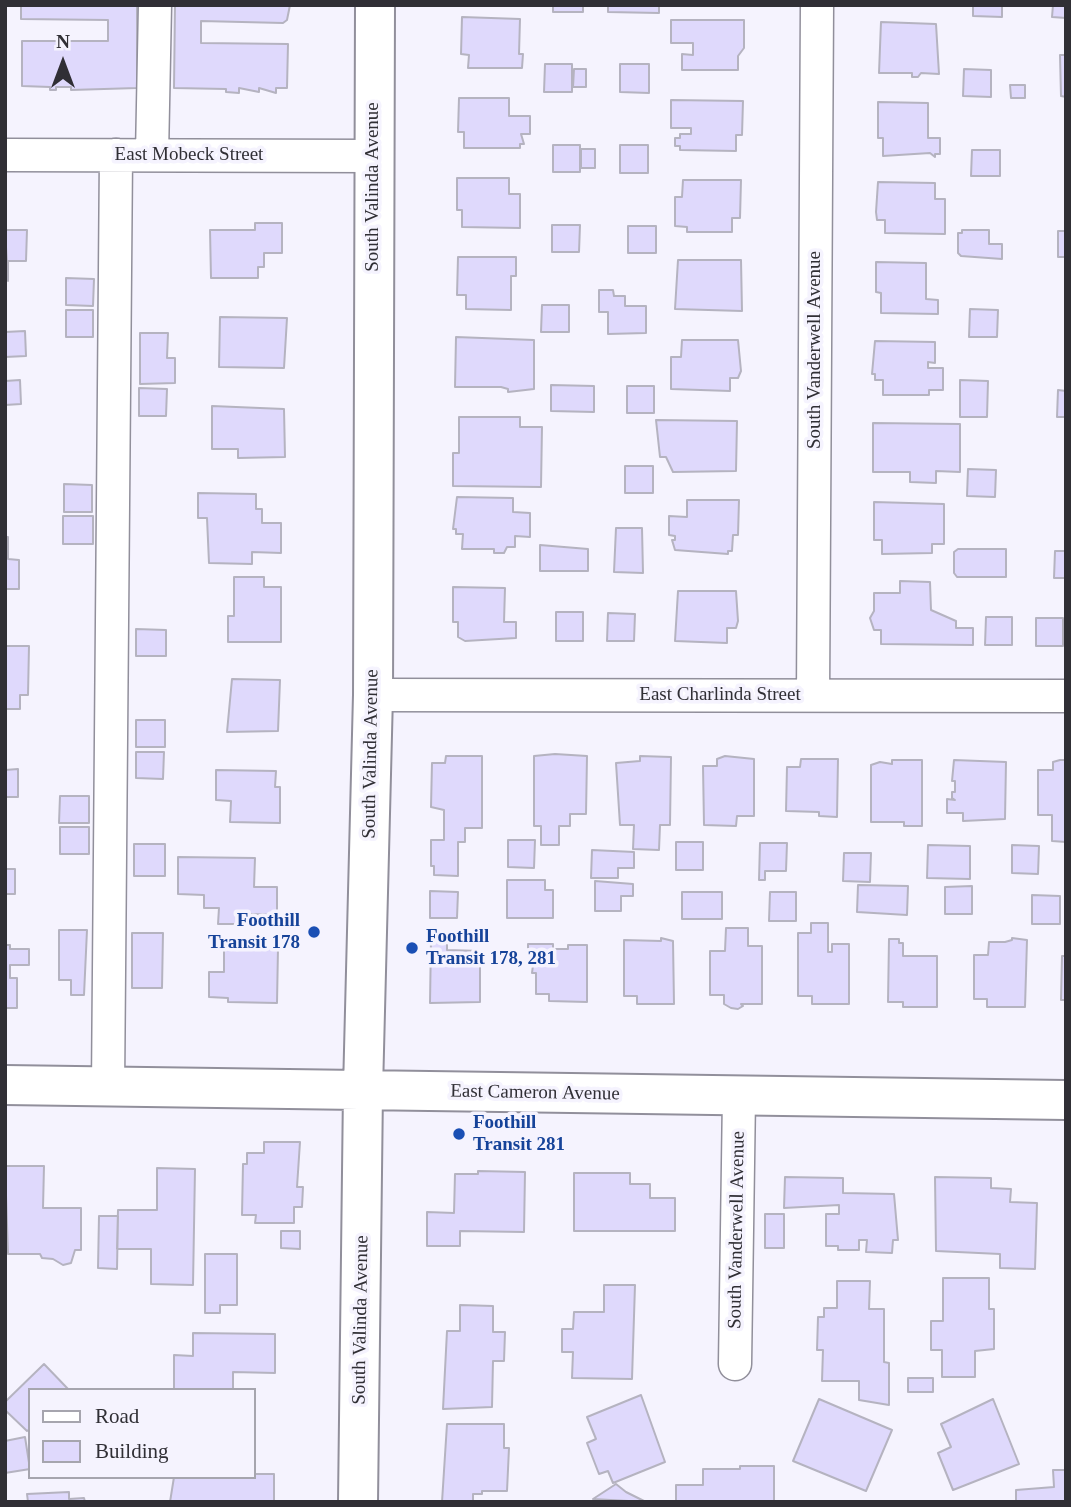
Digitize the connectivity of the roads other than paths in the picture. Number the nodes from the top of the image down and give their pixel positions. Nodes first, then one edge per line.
1 (155, 5) edge
2 (374, 5) edge
3 (817, 5) edge
4 (5, 155) edge
5 (116, 155) junction
6 (152, 155) junction
7 (372, 156) junction
8 (373, 695) junction
9 (813, 695) junction
10 (1066, 696) edge
11 (5, 1085) edge
12 (108, 1087) junction
13 (363, 1090) junction
14 (739, 1096) junction
15 (1066, 1100) edge
16 (735, 1364) dead end
17 (358, 1502) edge

1 - 6 street
2 - 7 main road, South Valinda Avenue
3 - 9 street, South Vanderwell Avenue
4 - 5 street, East Mobeck Street
5 - 6 street, East Mobeck Street
5 - 12 street
6 - 7 street, East Mobeck Street
7 - 8 main road, South Valinda Avenue
8 - 9 street, East Charlinda Street
8 - 13 main road, South Valinda Avenue
9 - 10 street, East Charlinda Street
11 - 12 main road, East Cameron Avenue
12 - 13 main road, East Cameron Avenue
13 - 14 main road, East Cameron Avenue
13 - 17 main road, South Valinda Avenue
14 - 15 main road, East Cameron Avenue
14 - 16 street, South Vanderwell Avenue

